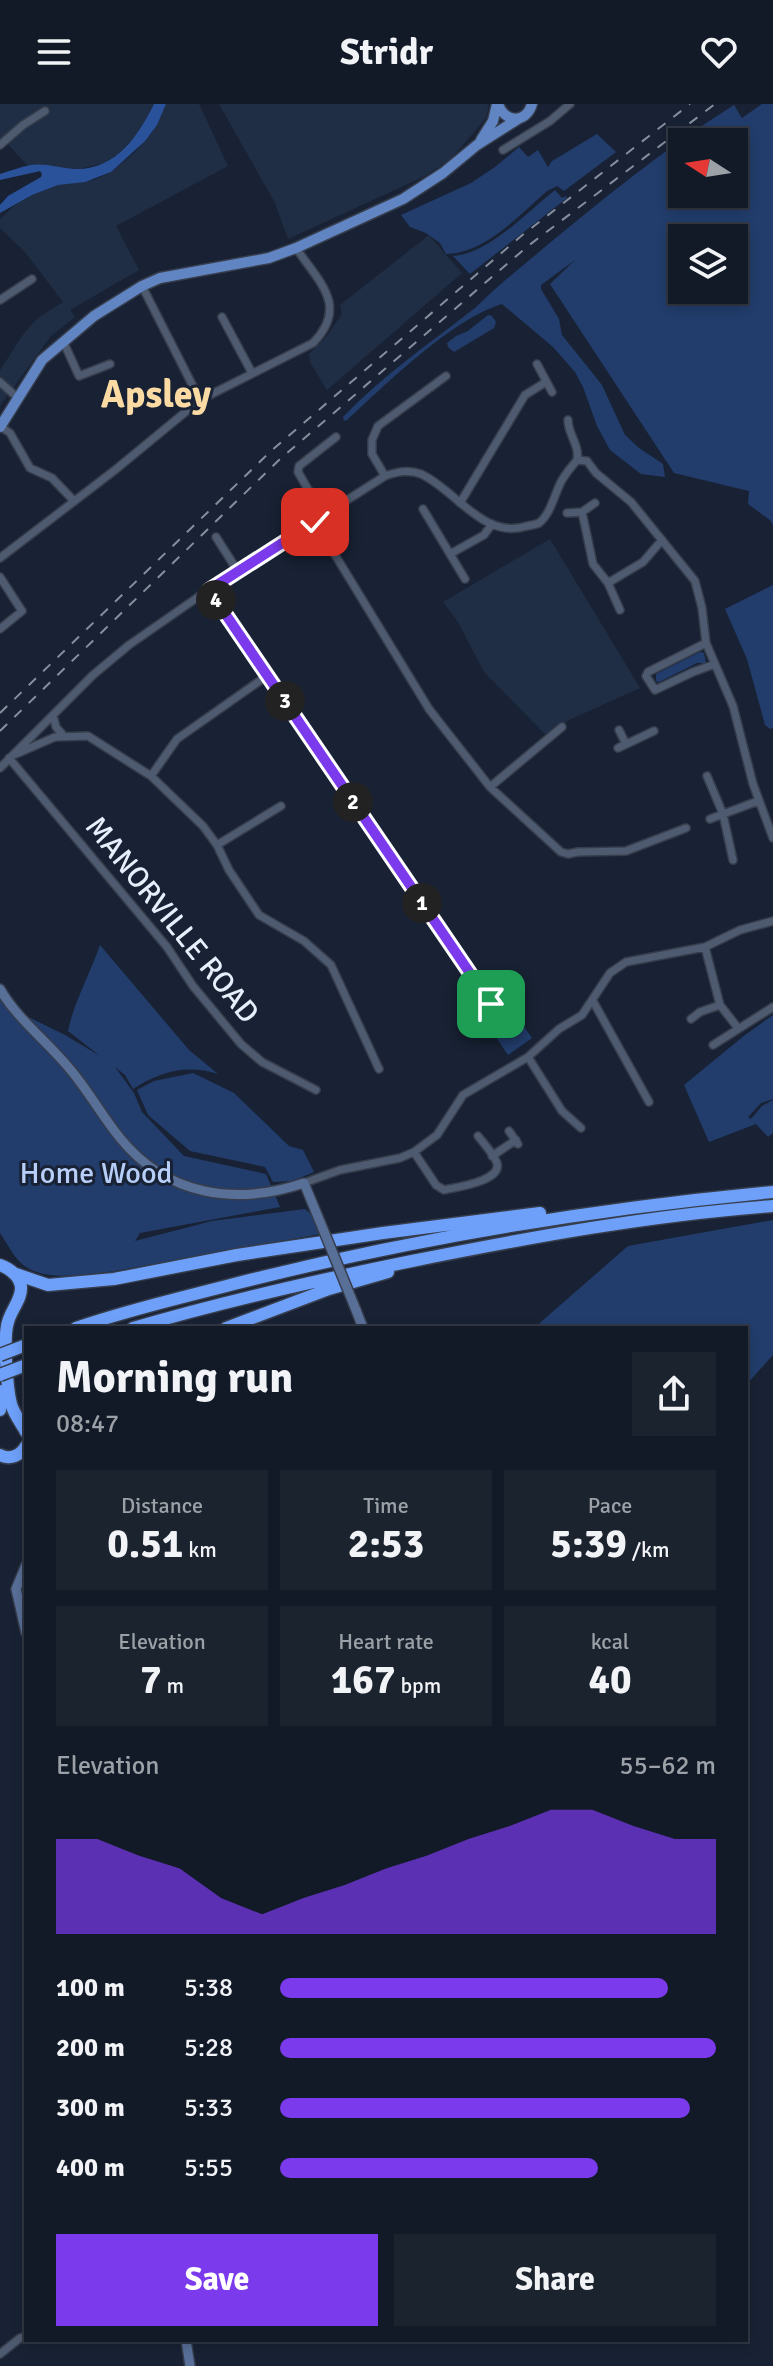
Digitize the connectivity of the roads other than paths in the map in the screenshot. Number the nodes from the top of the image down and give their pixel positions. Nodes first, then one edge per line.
1 (497, 104) edge
2 (570, 104) edge
3 (529, 109) edge
4 (45, 111) dead end
5 (537, 128) junction
6 (0, 145) edge
7 (477, 145) junction
8 (503, 150) dead end
9 (296, 248) junction
10 (32, 279) dead end
11 (142, 286) junction
12 (0, 300) edge
13 (222, 317) dead end
14 (63, 341) junction
15 (110, 364) dead end
16 (537, 364) dead end
17 (252, 373) junction
18 (446, 376) dead end
19 (0, 382) edge
20 (546, 382) junction
21 (552, 392) dead end
22 (420, 396) junction
23 (18, 398) junction
24 (200, 400) junction
25 (427, 405) dead end
26 (568, 420) dead end
27 (0, 426) edge
28 (336, 437) dead end
29 (577, 460) junction
30 (385, 476) junction
31 (74, 501) junction
32 (460, 503) junction
33 (595, 503) dead end
34 (423, 509) dead end
35 (582, 512) junction
36 (567, 513) dead end
37 (324, 517) junction
38 (315, 522) junction
39 (492, 524) junction
40 (216, 537) dead end
41 (662, 540) junction
42 (450, 554) junction
43 (0, 558) edge
44 (237, 570) junction
45 (0, 577) edge
46 (465, 579) dead end
47 (608, 583) junction
48 (209, 590) junction
49 (620, 610) dead end
50 (0, 629) edge
51 (706, 643) junction
52 (715, 664) junction
53 (268, 675) junction
54 (53, 715) junction
55 (562, 727) dead end
56 (619, 730) dead end
57 (654, 731) dead end
58 (63, 735) junction
59 (10, 757) junction
60 (0, 768) edge
61 (151, 776) junction
62 (707, 776) dead end
63 (490, 787) junction
64 (758, 801) junction
65 (281, 806) dead end
66 (723, 814) junction
67 (710, 819) dead end
68 (686, 828) dead end
69 (773, 838) edge
70 (217, 845) junction
71 (733, 860) dead end
72 (773, 921) edge
73 (705, 947) junction
74 (0, 989) edge
75 (593, 1001) junction
76 (491, 1004) dead end
77 (720, 1005) junction
78 (773, 1007) edge
79 (691, 1019) dead end
80 (738, 1028) junction
81 (713, 1045) dead end
82 (528, 1057) junction
83 (379, 1069) dead end
84 (316, 1090) dead end
85 (649, 1102) dead end
86 (581, 1128) dead end
87 (509, 1131) dead end
88 (478, 1136) dead end
89 (414, 1152) junction
90 (492, 1156) junction
91 (304, 1183) junction
92 (773, 1192) edge
93 (773, 1206) edge
94 (623, 1208) junction
95 (413, 1261) junction
96 (5, 1266) edge
97 (83, 1326) edge
98 (140, 1326) edge
99 (231, 1326) edge
100 (362, 1326) edge
101 (24, 1346) edge
102 (0, 1355) edge
103 (24, 1366) edge
104 (0, 1375) edge
105 (0, 1391) edge
106 (0, 1410) edge
107 (24, 1428) edge
108 (24, 1448) edge
109 (2, 1457) edge
110 (24, 1570) edge
111 (24, 1624) edge
112 (24, 2337) edge
113 (186, 2342) edge
114 (0, 2354) edge
115 (190, 2366) edge

1 - 3 main road
1 - 7 main road
2 - 5 street
3 - 5 street
3 - 7 main road
4 - 6 street
5 - 8 street
7 - 9 main road
9 - 11 main road
9 - 17 street
10 - 12 street
11 - 14 main road
11 - 24 street
13 - 17 street
14 - 15 street
14 - 23 main road
16 - 20 street
17 - 24 street
18 - 22 street
19 - 23 street
20 - 21 street
20 - 32 street
22 - 25 street
22 - 30 street
23 - 27 main road
24 - 31 street
26 - 29 street
27 - 31 street
28 - 37 street
29 - 39 street
29 - 41 street
30 - 32 street
30 - 37 street
31 - 43 street
32 - 39 street
33 - 35 street
34 - 42 street
35 - 36 street
35 - 47 street
37 - 38 street
38 - 44 street
38 - 63 street
39 - 42 street
40 - 44 street
41 - 47 street
41 - 51 street
42 - 46 street
44 - 48 street
45 - 50 street
47 - 49 street
48 - 53 street
48 - 54 street
51 - 52 street
51 - 52 street
52 - 64 street
53 - 61 street
53 - 76 street
54 - 58 street
54 - 59 street
55 - 63 street
56 - 57 street
58 - 59 street
58 - 61 street
59 - 60 street
59 - 84 street, MANORVILLE ROAD
61 - 70 street
62 - 66 street
63 - 68 street
64 - 66 street
64 - 69 street
65 - 70 street
66 - 67 street
66 - 71 street
70 - 83 street
72 - 73 street
73 - 75 street
73 - 77 street
74 - 91 street
75 - 82 street
75 - 85 street
77 - 79 street
77 - 80 street
78 - 80 street
80 - 81 street
82 - 86 street
82 - 89 street
87 - 90 street
88 - 90 street
89 - 90 street
89 - 91 street
91 - 100 street, bridge
92 - 94 highway
93 - 95 highway
94 - 96 highway
94 - 97 highway
95 - 98 highway
95 - 99 highway
96 - 107 highway
101 - 102 highway, bridge
103 - 104 highway, bridge
105 - 106 highway
108 - 109 highway
110 - 111 street
112 - 114 street
113 - 115 street

